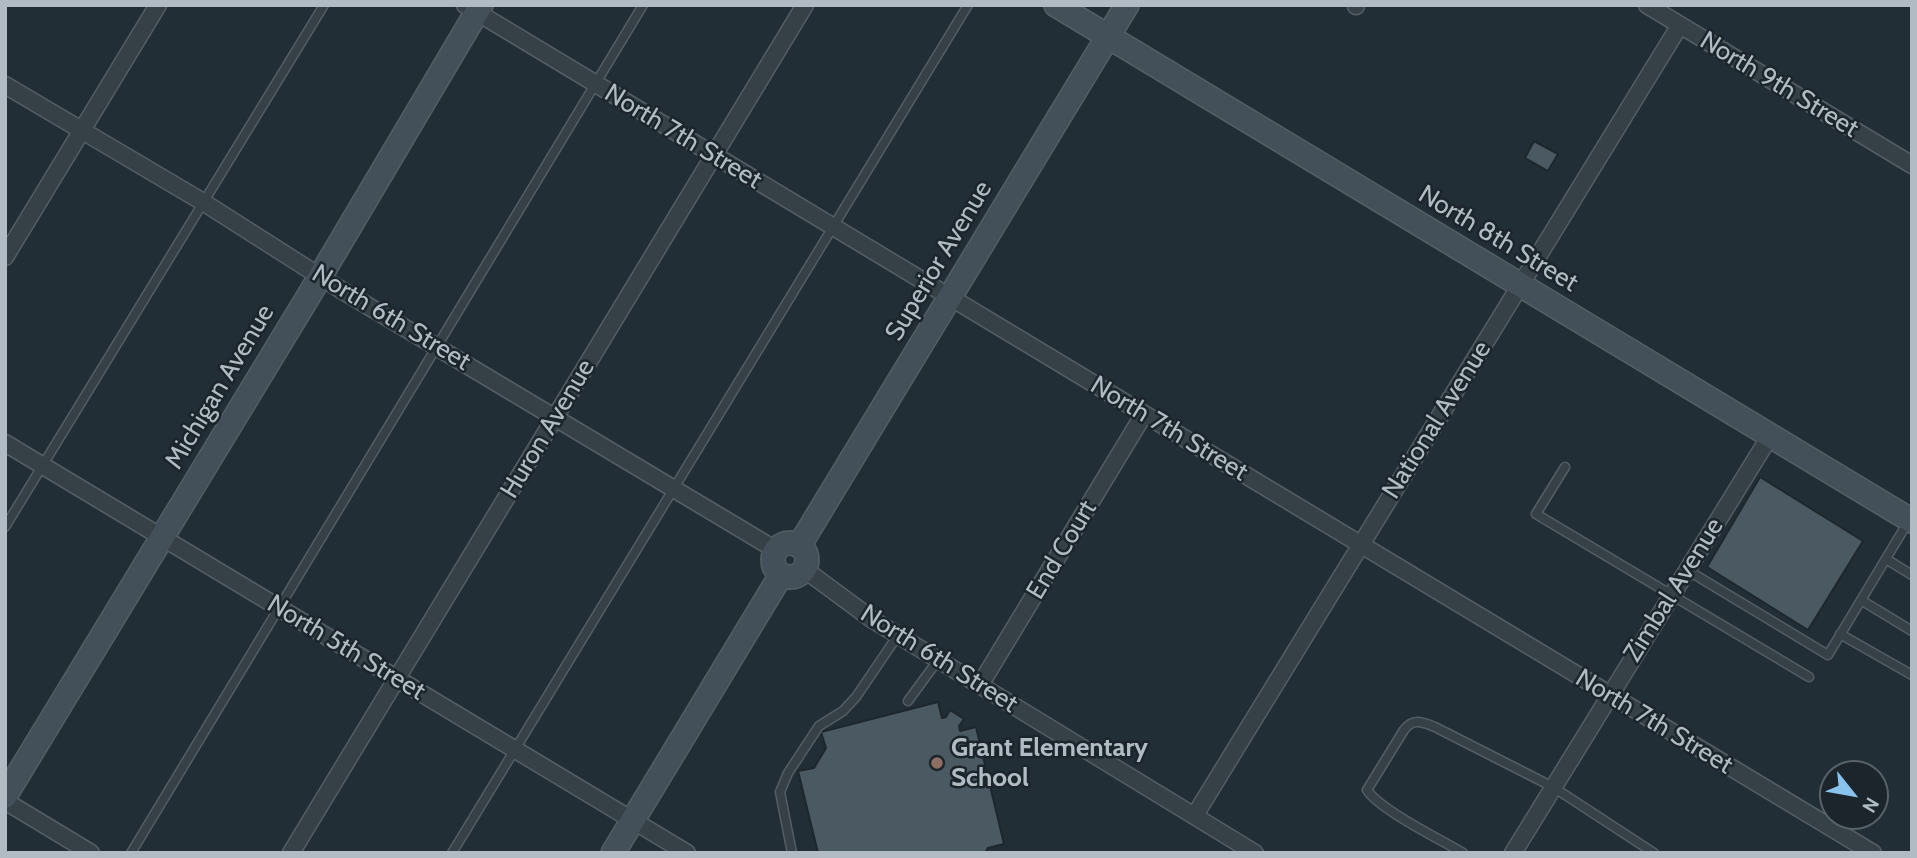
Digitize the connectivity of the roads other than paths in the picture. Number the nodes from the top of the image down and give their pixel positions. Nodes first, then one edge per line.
1 (158, 5) edge
2 (324, 5) edge
3 (643, 5) edge
4 (805, 5) edge
5 (968, 5) edge
6 (1056, 5) edge
7 (1127, 5) edge
8 (1647, 5) edge
9 (474, 8) edge
10 (1680, 25) junction
11 (1107, 37) junction
12 (596, 84) junction
13 (5, 85) edge
14 (81, 132) junction
15 (715, 155) junction
16 (1912, 165) edge
17 (203, 202) junction
18 (834, 228) junction
19 (5, 257) edge
20 (320, 277) junction
21 (1522, 286) junction
22 (949, 298) junction
23 (437, 345) junction
24 (1144, 414) junction
25 (556, 416) junction
26 (1770, 436) junction
27 (5, 443) edge
28 (43, 466) junction
29 (1565, 467) dead end
30 (675, 489) junction
31 (1911, 520) edge
32 (5, 527) edge
33 (161, 537) junction
34 (1360, 543) junction
35 (788, 548) junction
36 (1886, 559) junction
37 (804, 569) junction
38 (1686, 570) junction
39 (781, 575) junction
40 (1912, 575) edge
41 (1671, 595) junction
42 (1861, 600) junction
43 (279, 607) junction
44 (1912, 631) edge
45 (1840, 634) junction
46 (898, 635) junction
47 (938, 660) junction
48 (1912, 675) edge
49 (1809, 677) dead end
50 (397, 678) junction
51 (979, 685) junction
52 (1609, 695) junction
53 (908, 701) dead end
54 (515, 751) junction
55 (1553, 787) junction
56 (5, 799) edge
57 (1195, 815) junction
58 (632, 821) junction
59 (91, 853) edge
60 (131, 853) edge
61 (291, 853) edge
62 (452, 853) edge
63 (613, 853) edge
64 (687, 853) edge
65 (792, 853) edge
66 (1255, 853) edge
67 (1462, 853) edge
68 (1513, 853) edge
69 (1654, 853) edge
70 (1873, 853) edge

1 - 14 street
2 - 17 lane
3 - 12 lane
4 - 15 street, Huron Avenue
5 - 18 lane
6 - 11 street, North 8th Street
7 - 11 street, Superior Avenue
8 - 10 street, North 9th Street
9 - 12 street, North 7th Street
9 - 20 street, Michigan Avenue
10 - 16 street, North 9th Street
10 - 21 street, National Avenue
11 - 21 street, North 8th Street
11 - 22 street, Superior Avenue
12 - 15 street, North 7th Street
12 - 23 lane
13 - 14 street, North 6th Street
14 - 17 street, North 6th Street
14 - 19 street
15 - 18 street, North 7th Street
15 - 25 street, Huron Avenue
17 - 20 street, North 6th Street
17 - 28 lane
18 - 22 street, North 7th Street
18 - 30 lane
20 - 23 street, North 6th Street
20 - 33 street, Michigan Avenue
21 - 26 street, North 8th Street
21 - 34 street, National Avenue
22 - 24 street, North 7th Street
22 - 35 street, Superior Avenue
23 - 25 street, North 6th Street
23 - 43 lane
24 - 34 street, North 7th Street
24 - 51 street, End Court
25 - 30 street, North 6th Street
25 - 50 street, Huron Avenue
26 - 31 street, North 8th Street
26 - 38 street, Zimbal Avenue
27 - 28 street, North 5th Street
28 - 32 lane
28 - 33 street, North 5th Street
29 - 41 lane
30 - 35 street, North 6th Street
30 - 54 lane
31 - 36 lane
33 - 43 street, North 5th Street
33 - 56 street, Michigan Avenue
34 - 52 street, North 7th Street
34 - 57 street, National Avenue
35 - 37 street
35 - 39 street
36 - 40 lane
36 - 42 lane
37 - 39 street
37 - 46 street, North 6th Street
38 - 41 street, Zimbal Avenue
38 - 45 lane
39 - 58 street
41 - 49 lane
41 - 52 street, Zimbal Avenue
42 - 44 lane
42 - 45 lane
43 - 50 street, North 5th Street
43 - 60 lane
45 - 48 lane
46 - 47 street, North 6th Street
46 - 65 lane
47 - 51 street, North 6th Street
47 - 53 lane
50 - 54 street, North 5th Street
50 - 61 street, Huron Avenue
51 - 57 street, North 6th Street
52 - 55 street, Zimbal Avenue
52 - 70 street, North 7th Street
54 - 58 street, North 5th Street
54 - 62 lane
55 - 67 lane
55 - 68 street, Zimbal Avenue
55 - 69 lane
56 - 59 street
57 - 66 street, North 6th Street
58 - 63 street
58 - 64 street, North 5th Street

